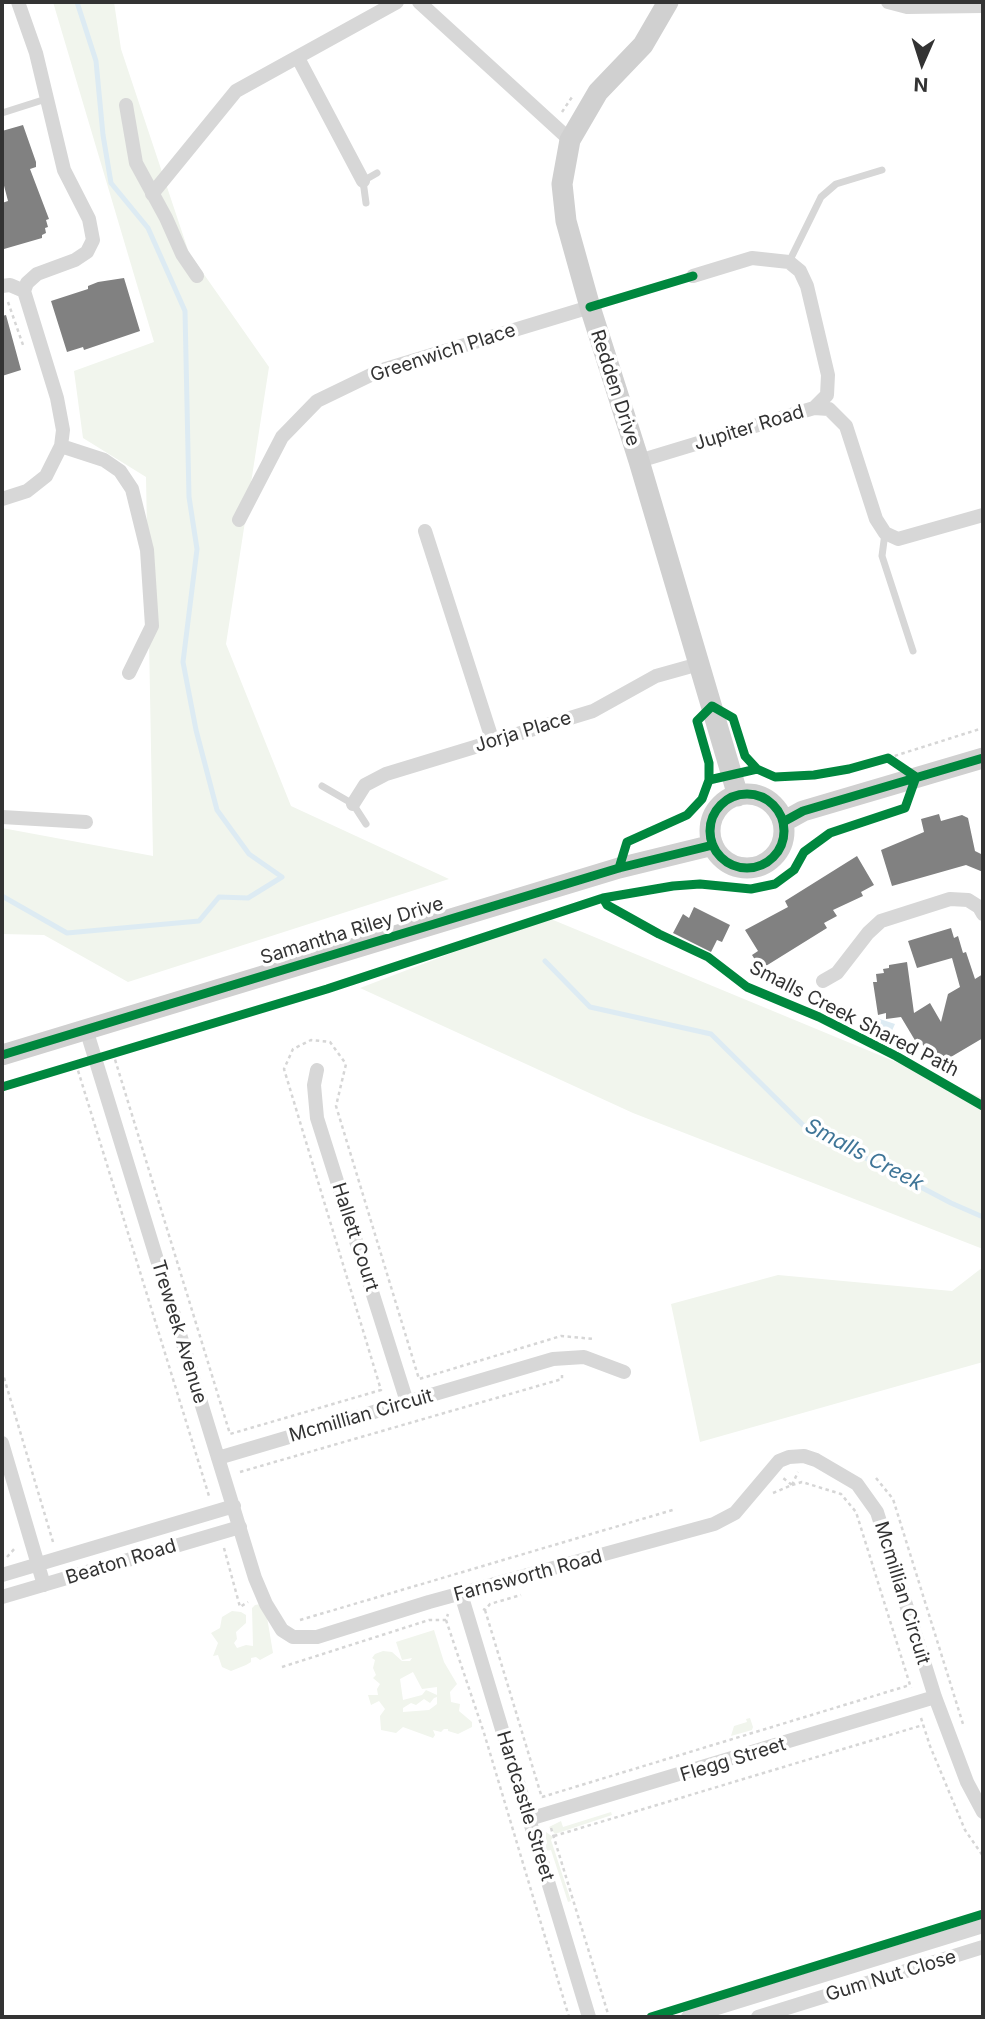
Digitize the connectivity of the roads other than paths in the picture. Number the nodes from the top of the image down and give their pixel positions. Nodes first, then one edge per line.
1 (18, 2) edge
2 (397, 2) edge
3 (419, 2) edge
4 (668, 2) edge
5 (888, 2) edge
6 (983, 6) edge
7 (298, 58) junction
8 (47, 98) junction
9 (126, 105) dead end
10 (2, 113) edge
11 (570, 140) junction
12 (882, 170) dead end
13 (377, 173) dead end
14 (363, 181) junction
15 (152, 194) junction
16 (366, 203) dead end
17 (789, 262) junction
18 (197, 276) dead end
19 (693, 276) dead end
20 (2, 286) edge
21 (24, 291) junction
22 (590, 307) junction
23 (814, 408) junction
24 (61, 446) junction
25 (639, 461) junction
26 (2, 499) edge
27 (983, 517) edge
28 (239, 520) dead end
29 (425, 531) dead end
30 (885, 533) junction
31 (913, 651) dead end
32 (699, 664) junction
33 (129, 673) dead end
34 (493, 741) junction
35 (983, 758) edge
36 (322, 786) dead end
37 (738, 796) junction
38 (353, 804) junction
39 (2, 817) edge
40 (86, 822) dead end
41 (783, 822) junction
42 (366, 824) dead end
43 (713, 845) junction
44 (983, 914) edge
45 (823, 981) dead end
46 (86, 1029) junction
47 (2, 1055) edge
48 (317, 1070) dead end
49 (624, 1372) dead end
50 (407, 1402) junction
51 (2, 1443) edge
52 (218, 1458) junction
53 (759, 1483) joint
54 (234, 1506) junction
55 (240, 1527) junction
56 (38, 1564) junction
57 (2, 1575) edge
58 (44, 1585) junction
59 (461, 1594) junction
60 (2, 1597) edge
61 (281, 1628) joint
62 (935, 1697) junction
63 (983, 1812) edge
64 (529, 1819) junction
65 (983, 1926) edge
66 (983, 1947) edge
67 (589, 2017) edge
68 (688, 2017) edge
69 (758, 2017) edge

1 - 8 street
2 - 7 street
3 - 11 street
4 - 11 main road, Redden Drive
5 - 6 street
7 - 14 street
7 - 15 street
8 - 10 lane
8 - 21 street
9 - 15 street
11 - 22 main road, Redden Drive
12 - 17 lane
13 - 14 lane
14 - 16 lane
15 - 18 street
17 - 19 street
17 - 23 street
20 - 21 street
21 - 24 street
22 - 25 main road, Redden Drive
22 - 28 street, Greenwich Place
23 - 25 street, Jupiter Road
23 - 30 street, Jupiter Road
24 - 26 street
24 - 33 street
25 - 32 main road, Redden Drive
27 - 30 street
29 - 34 street
30 - 31 lane
32 - 34 street, Jorja Place
32 - 37 main road, Redden Drive
34 - 38 street, Jorja Place
35 - 41 main road
36 - 38 lane
37 - 41 main road
37 - 43 main road
38 - 42 lane
39 - 40 street
41 - 43 main road
43 - 46 main road, Samantha Riley Drive
44 - 45 street
46 - 47 main road, Samantha Riley Drive
46 - 52 street, Treweek Avenue
48 - 50 street, Hallett Court
49 - 50 street, Mcmillian Circuit
50 - 52 street, Mcmillian Circuit
51 - 56 street
52 - 54 street, Treweek Avenue
53 - 59 street, Farnsworth Road
53 - 62 street, Mcmillian Circuit
54 - 55 street, Treweek Avenue
54 - 56 street, Beaton Road
55 - 58 street, Beaton Road
55 - 61 street, Treweek Avenue
56 - 57 street, Beaton Road
56 - 58 street
58 - 60 street, Beaton Road
59 - 61 street, Farnsworth Road
59 - 64 street, Hardcastle Street
62 - 63 street, Mcmillian Circuit
62 - 64 street, Flegg Street
64 - 67 street, Hardcastle Street
65 - 68 street, Gum Nut Close
66 - 69 street, Gum Nut Close

